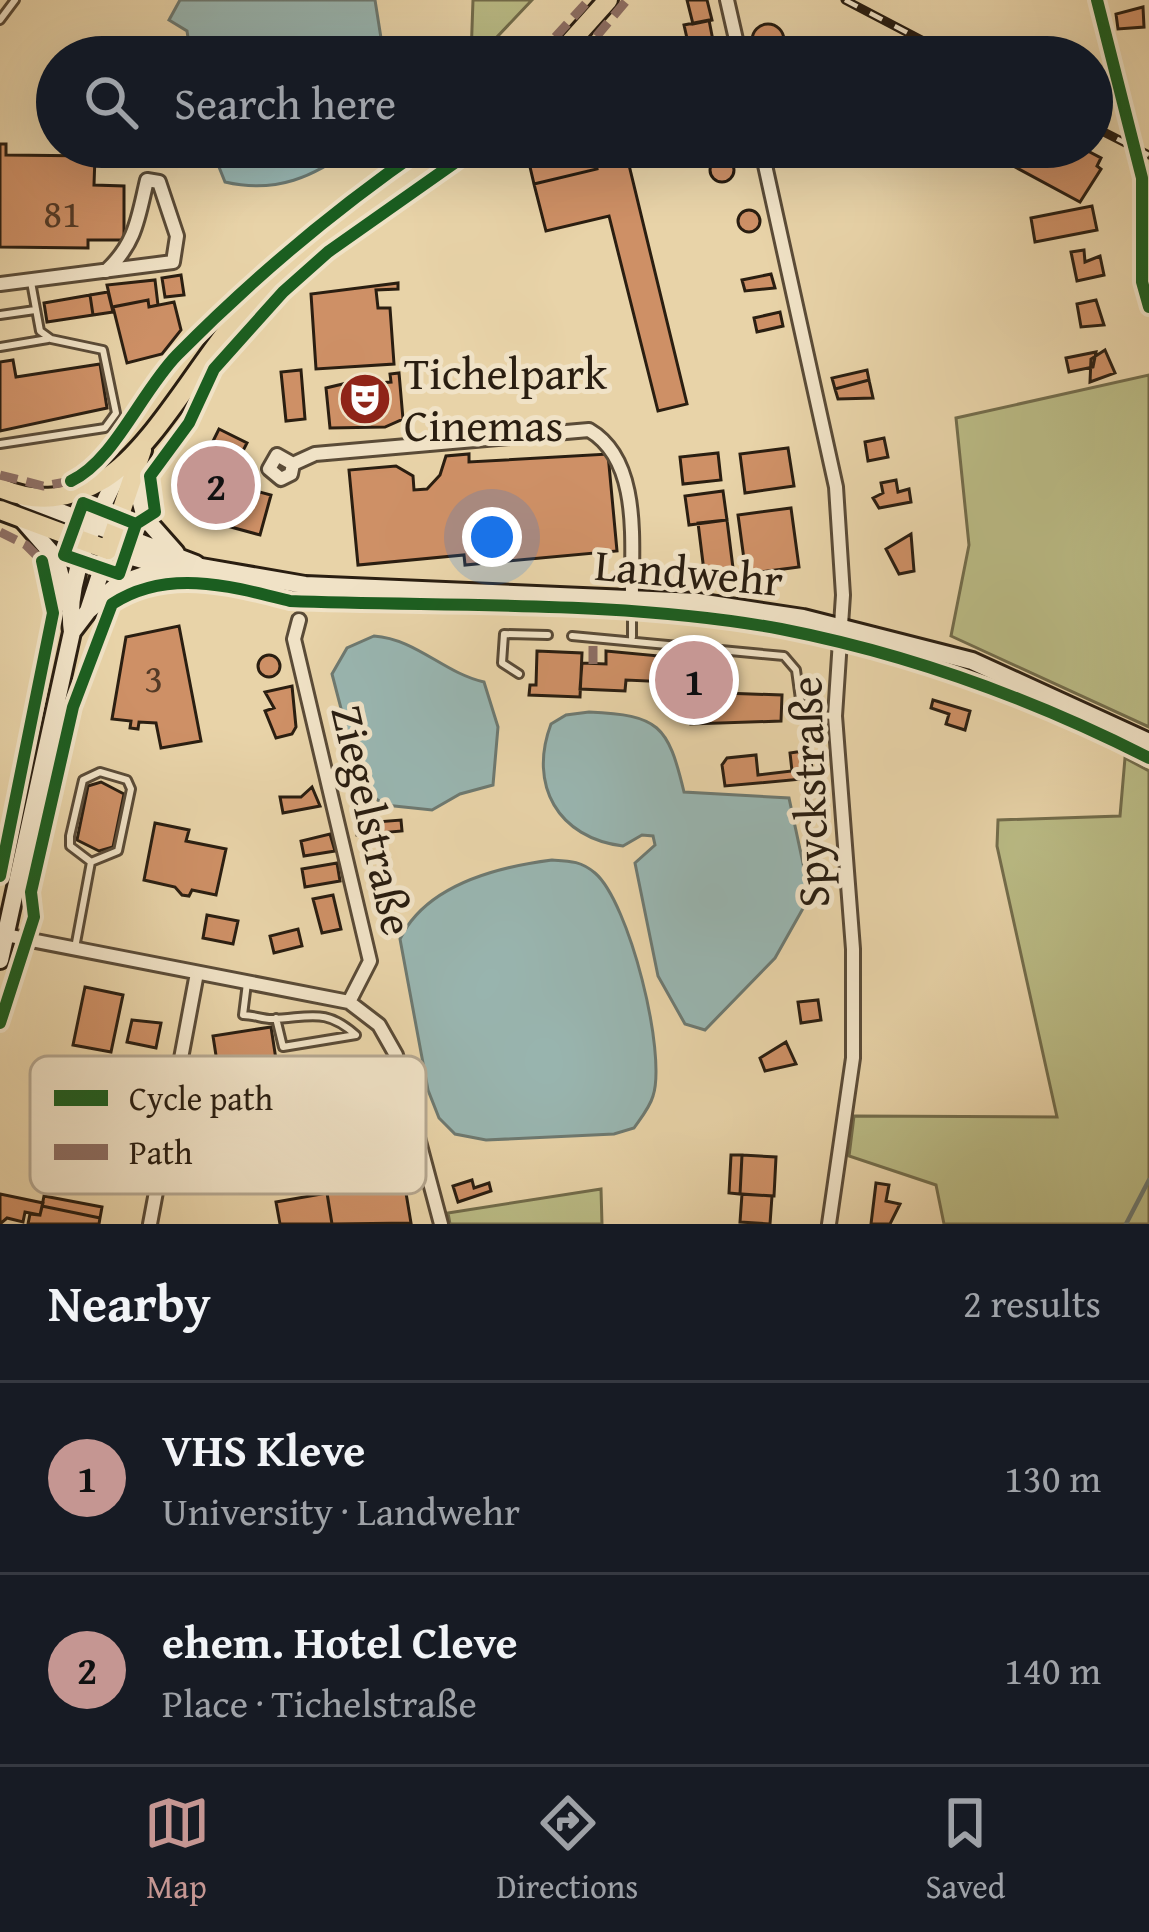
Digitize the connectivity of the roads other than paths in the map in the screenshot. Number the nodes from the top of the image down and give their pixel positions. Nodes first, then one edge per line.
1 (16, 0) edge
2 (608, 0) edge
3 (728, 0) edge
4 (1097, 0) edge
5 (0, 20) edge
6 (576, 36) edge
7 (736, 36) edge
8 (1106, 36) edge
9 (1113, 63) edge
10 (420, 168) edge
11 (766, 168) edge
12 (106, 272) junction
13 (31, 281) junction
14 (0, 284) edge
15 (1149, 307) edge
16 (35, 310) junction
17 (0, 315) edge
18 (51, 339) junction
19 (0, 347) edge
20 (0, 444) edge
21 (293, 464) dead end
22 (128, 474) junction
23 (0, 488) edge
24 (22, 508) junction
25 (0, 510) edge
26 (101, 538) junction
27 (172, 560) junction
28 (632, 599) junction
29 (68, 609) junction
30 (88, 610) junction
31 (299, 620) dead end
32 (841, 627) junction
33 (72, 632) junction
34 (548, 635) dead end
35 (572, 636) dead end
36 (632, 639) junction
37 (520, 674) dead end
38 (835, 716) junction
39 (1149, 742) edge
40 (91, 862) junction
41 (3, 934) edge
42 (75, 948) junction
43 (0, 960) edge
44 (197, 973) junction
45 (247, 982) junction
46 (350, 1002) junction
47 (276, 1018) junction
48 (181, 1056) edge
49 (396, 1056) edge
50 (426, 1165) edge
51 (156, 1194) edge
52 (150, 1224) edge
53 (442, 1224) edge
54 (829, 1224) edge

1 - 5 lane
2 - 6 main road
3 - 7 street
4 - 8 street
9 - 15 street
10 - 22 main road
11 - 32 street, Spyckstraße
12 - 12 street
12 - 13 street
13 - 14 street
13 - 16 lane
16 - 17 lane
16 - 18 lane
18 - 19 lane
18 - 20 lane
21 - 28 street
22 - 24 main road
22 - 26 main road
22 - 27 main road
23 - 24 main road
24 - 25 main road
24 - 26 main road
24 - 29 main road
26 - 27 main road, Landwehr
26 - 29 main road
26 - 30 main road
27 - 28 main road, Landwehr
27 - 30 main road
28 - 32 main road, Landwehr
28 - 36 lane
29 - 33 main road
30 - 33 main road
31 - 46 street, Ziegelstraße
32 - 38 street, Spyckstraße
32 - 39 main road, Landwehr
33 - 41 main road
34 - 37 lane
35 - 36 lane
36 - 38 lane
38 - 54 street, Spyckstraße
40 - 40 lane
40 - 42 lane
41 - 42 street
41 - 43 main road
42 - 44 street
44 - 45 street
44 - 48 street
45 - 46 street
45 - 47 lane
46 - 49 street, Ziegelstraße
47 - 47 lane
50 - 53 street, Ziegelstraße
51 - 52 street

